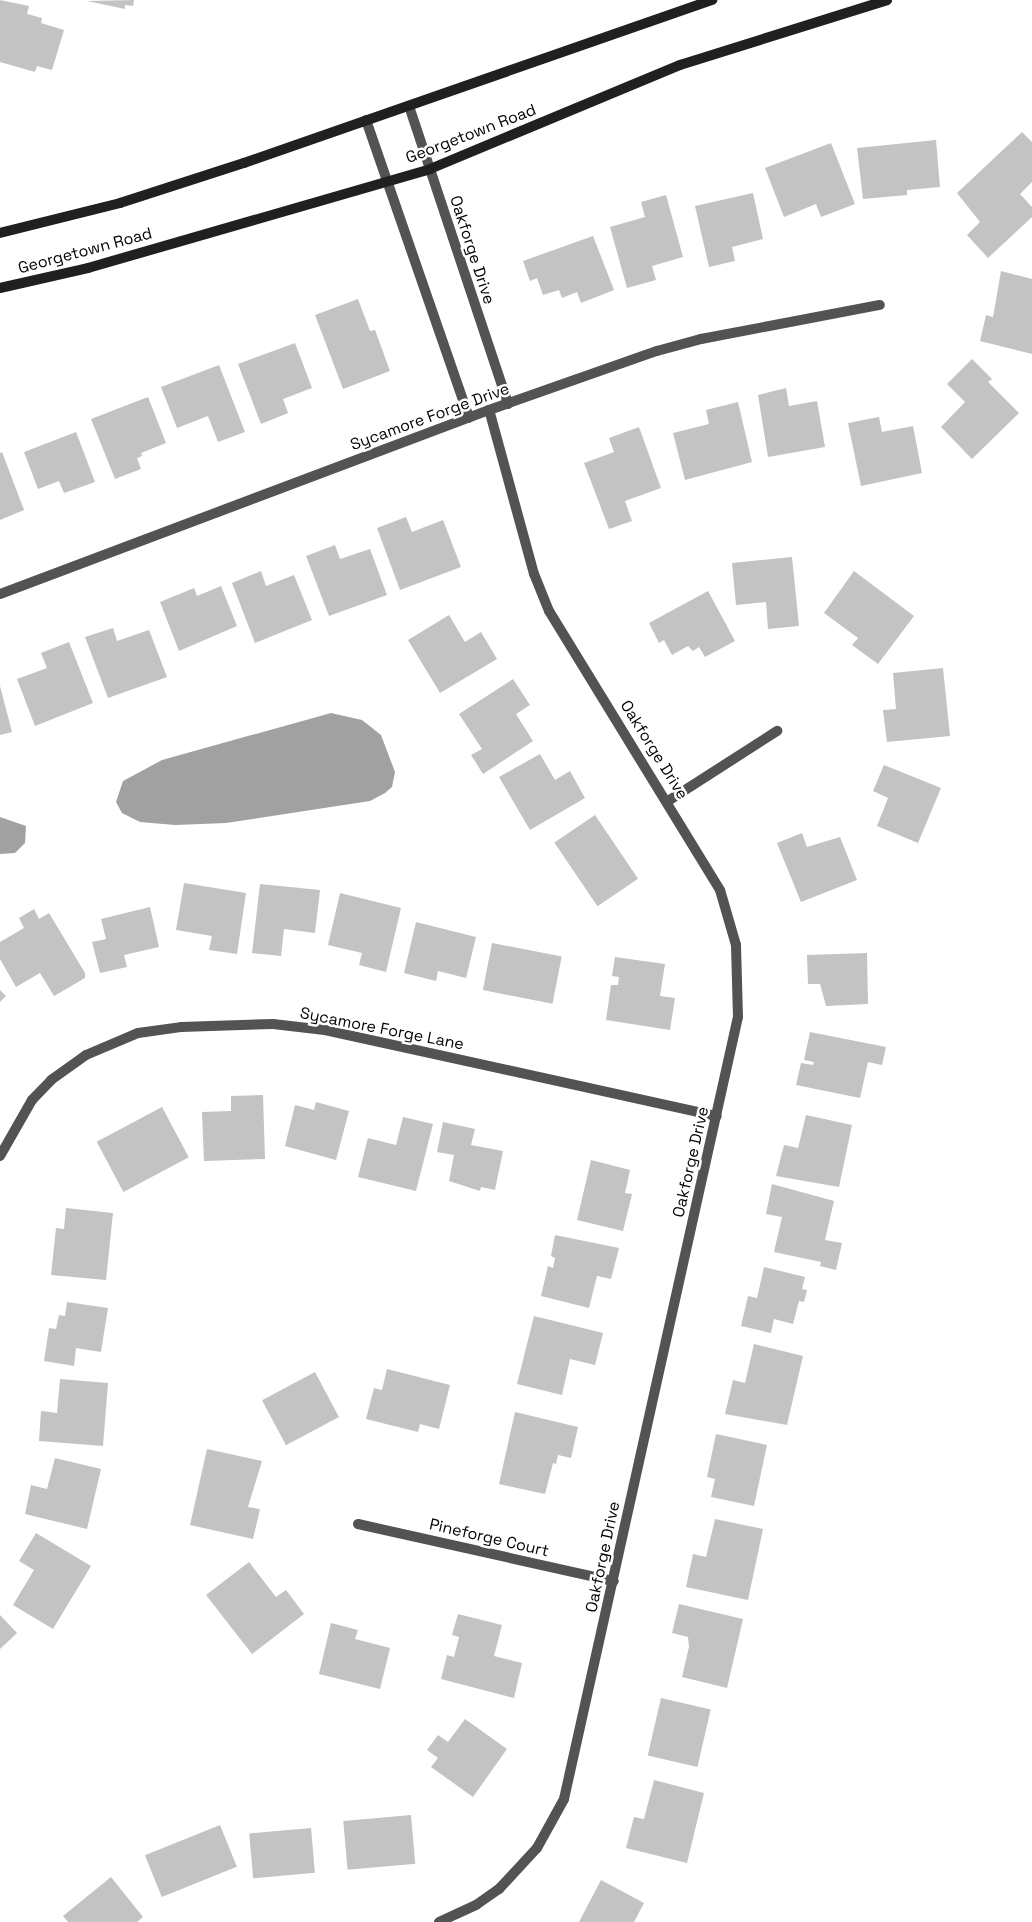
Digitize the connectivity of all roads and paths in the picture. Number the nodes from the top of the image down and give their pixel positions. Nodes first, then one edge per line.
1 (712, 0) edge
2 (887, 0) edge
3 (409, 106) junction
4 (366, 120) junction
5 (430, 169) junction
6 (387, 181) junction
7 (0, 233) edge
8 (0, 288) edge
9 (880, 305) dead end
10 (508, 404) junction
11 (489, 410) junction
12 (469, 418) junction
13 (0, 594) edge
14 (777, 731) dead end
15 (668, 801) junction
16 (717, 1116) junction
17 (0, 1156) edge
18 (358, 1524) dead end
19 (614, 1581) junction
20 (451, 1920) edge
21 (439, 1922) edge

1 - 3 main road
2 - 5 main road, Georgetown Road
3 - 4 main road
3 - 5 street, Oakforge Drive
4 - 6 street
4 - 7 main road
5 - 6 main road, Georgetown Road
5 - 10 street, Oakforge Drive
6 - 8 main road, Georgetown Road
6 - 12 street
9 - 10 street, Sycamore Forge Drive
10 - 11 street, Sycamore Forge Drive
11 - 12 street, Sycamore Forge Drive
11 - 15 street, Oakforge Drive
12 - 13 street, Sycamore Forge Drive
14 - 15 street
15 - 16 street, Oakforge Drive
16 - 17 street, Sycamore Forge Lane
16 - 19 street, Oakforge Drive
18 - 19 street, Pineforge Court
19 - 20 street, Oakforge Drive
20 - 21 street, Oakforge Drive

